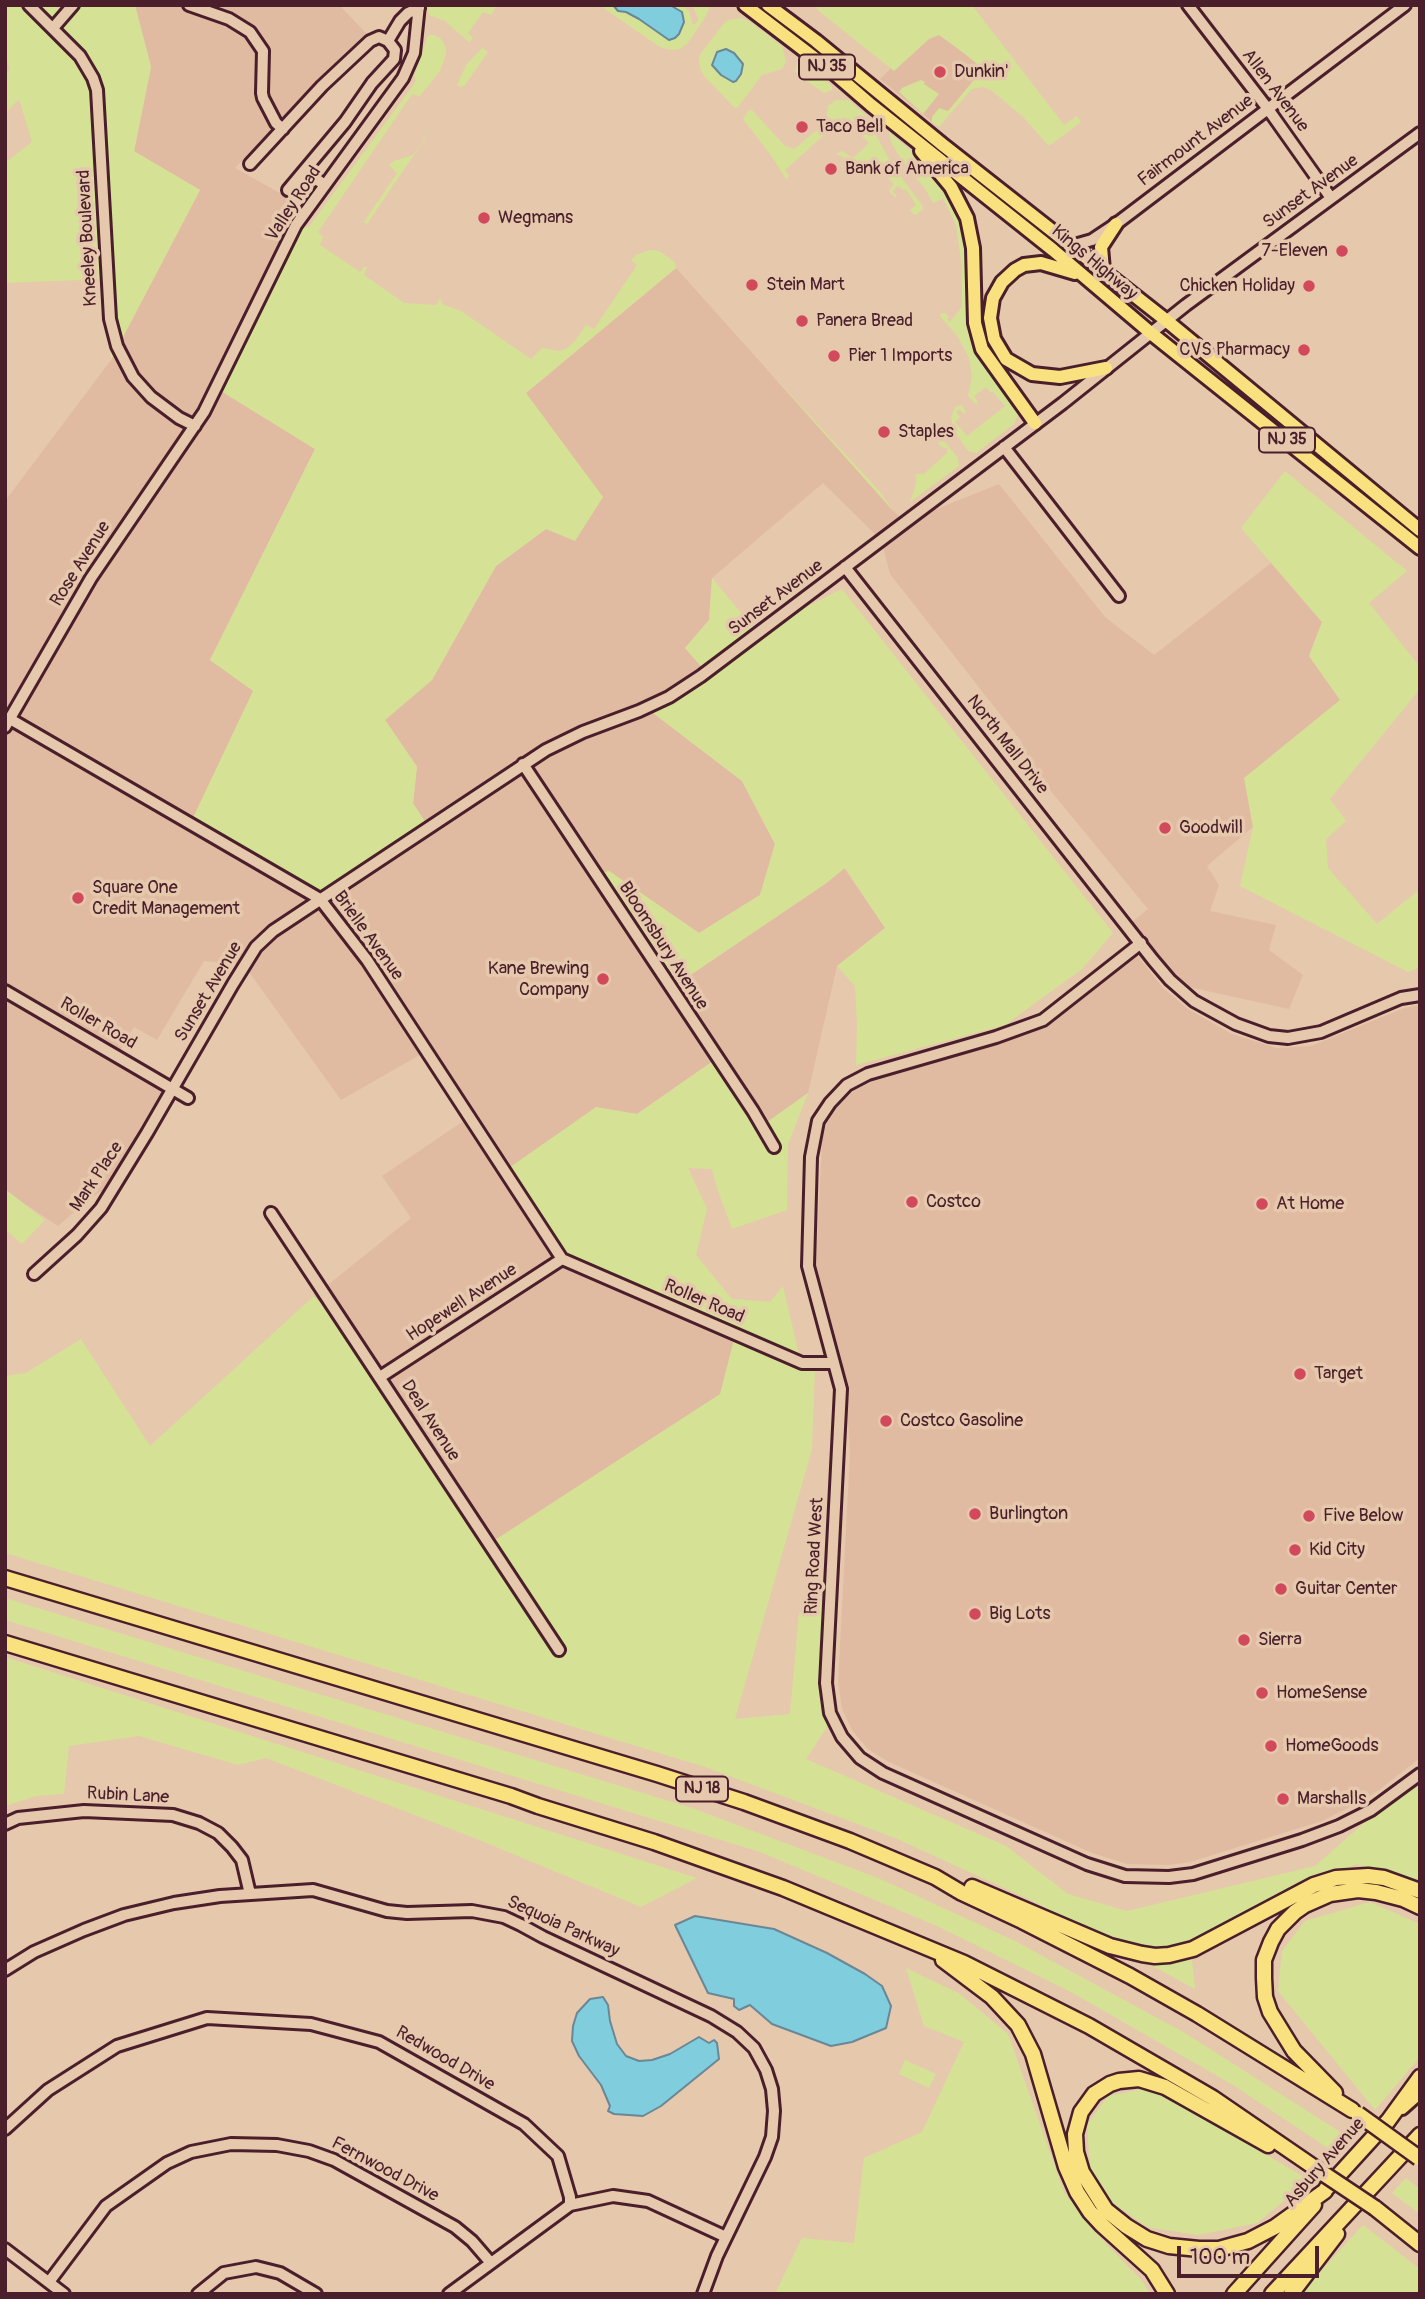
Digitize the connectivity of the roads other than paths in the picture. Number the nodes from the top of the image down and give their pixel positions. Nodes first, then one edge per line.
1 (29, 5) edge
2 (73, 5) edge
3 (189, 5) edge
4 (745, 5) edge
5 (768, 5) edge
6 (1188, 5) edge
7 (1405, 5) edge
8 (419, 7) edge
9 (53, 28) junction
10 (388, 41) junction
11 (358, 103) junction
12 (1268, 109) junction
13 (376, 116) junction
14 (283, 129) junction
15 (905, 132) junction
16 (1420, 132) edge
17 (250, 164) dead end
18 (304, 171) junction
19 (325, 185) junction
20 (288, 190) dead end
21 (1332, 198) junction
22 (1116, 224) junction
23 (1071, 246) junction
24 (1103, 270) junction
25 (1081, 275) junction
26 (1167, 321) junction
27 (1152, 334) junction
28 (1106, 368) junction
29 (1035, 423) junction
30 (195, 426) junction
31 (1004, 447) junction
32 (1420, 530) edge
33 (1420, 548) edge
34 (845, 567) junction
35 (1119, 596) dead end
36 (8, 723) edge
37 (523, 764) junction
38 (320, 899) junction
39 (1141, 943) junction
40 (5, 991) edge
41 (1420, 995) edge
42 (172, 1088) junction
43 (188, 1098) dead end
44 (774, 1147) dead end
45 (271, 1213) dead end
46 (562, 1259) junction
47 (34, 1274) dead end
48 (834, 1363) junction
49 (380, 1377) junction
50 (5, 1578) edge
51 (5, 1643) edge
52 (559, 1650) dead end
53 (1420, 1774) edge
54 (5, 1824) edge
55 (935, 1877) junction
56 (1420, 1891) edge
57 (250, 1894) junction
58 (1420, 1908) edge
59 (924, 1947) junction
60 (5, 1970) edge
61 (1420, 2077) edge
62 (1420, 2092) edge
63 (1355, 2112) junction
64 (1388, 2121) junction
65 (5, 2129) edge
66 (1419, 2135) edge
67 (1419, 2158) edge
68 (1307, 2163) junction
69 (1325, 2191) junction
70 (570, 2205) junction
71 (1352, 2210) junction
72 (1387, 2219) junction
73 (726, 2237) junction
74 (1420, 2244) edge
75 (5, 2249) edge
76 (1420, 2255) edge
77 (491, 2263) junction
78 (49, 2283) junction
79 (64, 2294) edge
80 (198, 2294) edge
81 (316, 2294) edge
82 (449, 2294) edge
83 (703, 2294) edge
84 (1167, 2294) edge
85 (1234, 2294) edge
86 (1272, 2294) edge
87 (1291, 2294) edge

1 - 9 street, Kneeley Boulevard
2 - 9 street
3 - 14 street
4 - 15 main road, Kings Highway / NJ 35
5 - 23 main road, Kings Highway / NJ 35
6 - 12 street, Allen Avenue
7 - 12 street, Fairmount Avenue
8 - 10 street
8 - 13 street, Valley Road
9 - 30 street, Kneeley Boulevard
10 - 11 street
10 - 14 street
11 - 13 street
11 - 18 street
12 - 21 street, Allen Avenue
12 - 22 street, Fairmount Avenue
13 - 19 street, Valley Road
14 - 17 street
15 - 25 main road, Kings Highway / NJ 35
15 - 29 main road
16 - 21 street, Sunset Avenue
18 - 19 street
18 - 20 street
19 - 30 street, Valley Road
21 - 26 street, Sunset Avenue
22 - 23 street, Fairmount Avenue
22 - 24 main road
23 - 24 main road, Kings Highway / NJ 35
24 - 26 main road, Kings Highway / NJ 35
25 - 27 main road, Kings Highway / NJ 35
25 - 28 main road
26 - 27 street, Sunset Avenue
26 - 32 main road, Kings Highway / NJ 35
27 - 28 street, Sunset Avenue
27 - 33 main road, Kings Highway / NJ 35
28 - 29 street, Sunset Avenue
29 - 31 street, Sunset Avenue
30 - 36 street, Rose Avenue
31 - 34 street, Sunset Avenue
31 - 35 street
34 - 37 street, Sunset Avenue
34 - 39 street, North Mall Drive
36 - 38 street, Brielle Avenue
37 - 38 street, Sunset Avenue
37 - 44 street, Bloomsbury Avenue
38 - 42 street, Sunset Avenue
38 - 46 street, Brielle Avenue
39 - 41 street, North Mall Drive
39 - 48 street, Ring Road West
40 - 42 street, Roller Road
42 - 43 street, Roller Road
42 - 47 street, Mark Place
45 - 49 street, Deal Avenue
46 - 48 street, Roller Road
46 - 49 street, Hopewell Avenue
48 - 53 street, Ring Road West
49 - 52 street, Deal Avenue
50 - 55 highway, NJ 18
51 - 59 highway
54 - 57 street, Rubin Lane
55 - 56 highway
55 - 63 highway, NJ 18
57 - 60 street, Sequoia Parkway
57 - 73 street, Sequoia Parkway
58 - 63 highway
59 - 68 highway
59 - 84 highway
61 - 64 highway
62 - 64 main road, Asbury Avenue
63 - 67 highway, NJ 18, bridge
64 - 69 highway, Asbury Avenue
65 - 70 street, Redwood Drive
66 - 71 highway
68 - 69 highway
68 - 72 highway, bridge
69 - 85 highway, Asbury Avenue
70 - 73 street
70 - 77 street
71 - 86 highway
71 - 87 highway
72 - 74 highway
72 - 76 highway
73 - 83 street, Sequoia Parkway
75 - 78 street
77 - 78 street, Fernwood Drive
77 - 82 street
78 - 79 street
80 - 81 street

